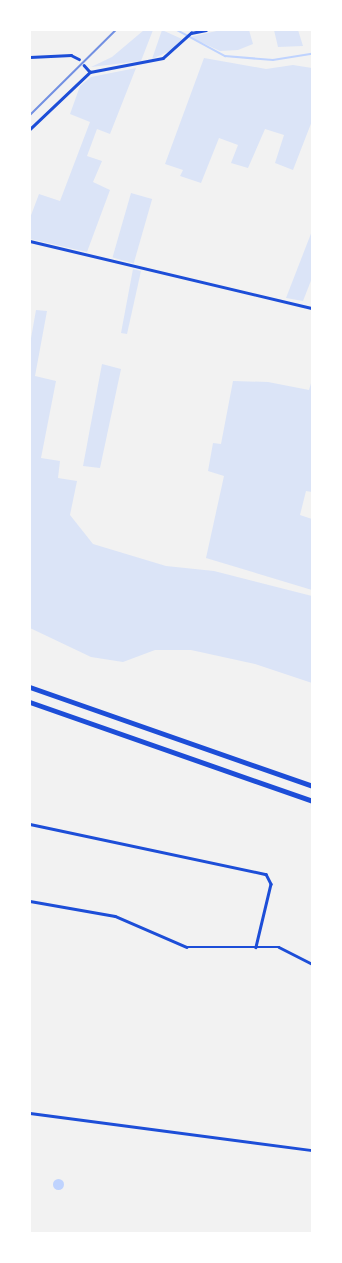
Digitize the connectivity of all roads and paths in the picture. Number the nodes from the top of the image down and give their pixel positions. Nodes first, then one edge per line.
1 (206, 30) edge
2 (30, 57) edge
3 (79, 59) dead end
4 (84, 65) dead end
5 (90, 72) junction
6 (30, 129) edge
7 (30, 241) edge
8 (312, 308) edge
9 (30, 687) edge
10 (30, 702) edge
11 (312, 786) edge
12 (312, 801) edge
13 (30, 824) edge
14 (30, 900) edge
15 (256, 947) junction
16 (312, 964) edge
17 (30, 1113) edge
18 (312, 1150) edge

1 - 5 street
2 - 3 street
4 - 5 street
5 - 6 street
7 - 8 street
9 - 11 highway
10 - 12 highway
13 - 15 street
14 - 15 street
15 - 16 street
17 - 18 street

